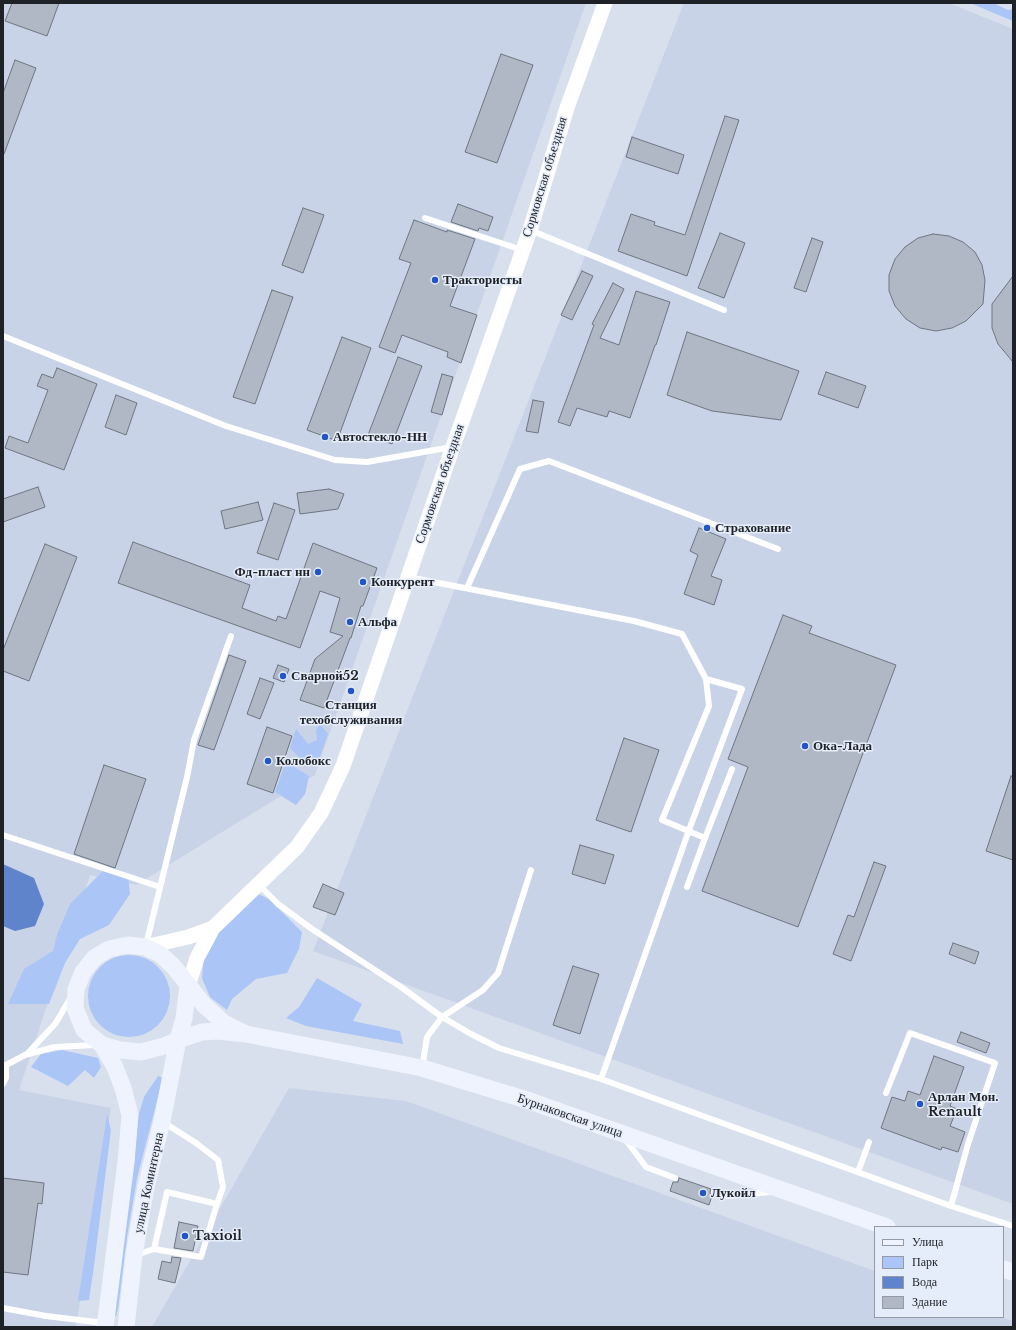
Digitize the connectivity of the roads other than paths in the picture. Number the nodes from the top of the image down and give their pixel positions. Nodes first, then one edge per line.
1 (605, 3) edge
2 (425, 218) dead end
3 (530, 230) junction
4 (522, 250) junction
5 (724, 310) dead end
6 (3, 336) edge
7 (453, 447) junction
8 (778, 549) dead end
9 (408, 577) junction
10 (467, 588) junction
11 (231, 636) dead end
12 (706, 679) junction
13 (732, 769) dead end
14 (689, 830) junction
15 (3, 835) edge
16 (705, 838) junction
17 (531, 870) dead end
18 (258, 883) junction
19 (160, 887) junction
20 (687, 887) dead end
21 (213, 928) junction
22 (145, 947) junction
23 (188, 986) junction
24 (76, 989) junction
25 (442, 1017) junction
26 (246, 1034) junction
27 (178, 1040) junction
28 (102, 1045) junction
29 (25, 1055) junction
30 (5, 1065) edge
31 (422, 1068) junction
32 (601, 1079) junction
33 (3, 1084) edge
34 (886, 1093) dead end
35 (162, 1121) junction
36 (622, 1134) junction
37 (870, 1142) dead end
38 (858, 1172) junction
39 (675, 1178) dead end
40 (785, 1191) junction
41 (714, 1192) dead end
42 (217, 1204) junction
43 (951, 1206) junction
44 (883, 1226) edge
45 (1013, 1226) edge
46 (154, 1249) junction
47 (134, 1255) junction
48 (3, 1308) edge
49 (105, 1325) edge
50 (126, 1327) edge

1 - 3 street, Сормовская объездная
2 - 4 lane
3 - 4 street, Сормовская объездная
3 - 5 lane
4 - 7 street, Сормовская объездная
6 - 7 lane
7 - 9 street, Сормовская объездная
8 - 10 lane
9 - 10 lane
9 - 18 street, Сормовская объездная
10 - 12 lane
11 - 19 lane
12 - 14 lane
12 - 14 lane
13 - 16 lane
14 - 16 lane
14 - 32 lane
15 - 19 lane
16 - 20 lane
17 - 25 lane
18 - 21 street, Сормовская объездная
18 - 25 lane
19 - 22 lane
21 - 22 street
21 - 23 street
22 - 23 main road
22 - 24 main road
23 - 26 main road
23 - 27 main road
24 - 28 main road
24 - 29 lane
25 - 31 lane
25 - 32 lane
26 - 27 main road
26 - 31 main road, Бурнаковская улица
27 - 28 main road
27 - 35 main road, улица Коминтерна
28 - 29 lane
28 - 49 main road, улица Коминтерна
29 - 30 lane
30 - 33 lane
31 - 36 main road, Бурнаковская улица
32 - 38 lane
34 - 43 lane
35 - 42 lane
35 - 47 main road, улица Коминтерна
36 - 39 lane
36 - 40 main road, Бурнаковская улица
37 - 38 lane
38 - 43 lane
40 - 41 lane
40 - 44 main road, Бурнаковская улица
42 - 46 lane
42 - 46 lane
43 - 45 lane
46 - 47 lane
47 - 50 main road, улица Коминтерна
48 - 49 lane
49 - 50 main road

